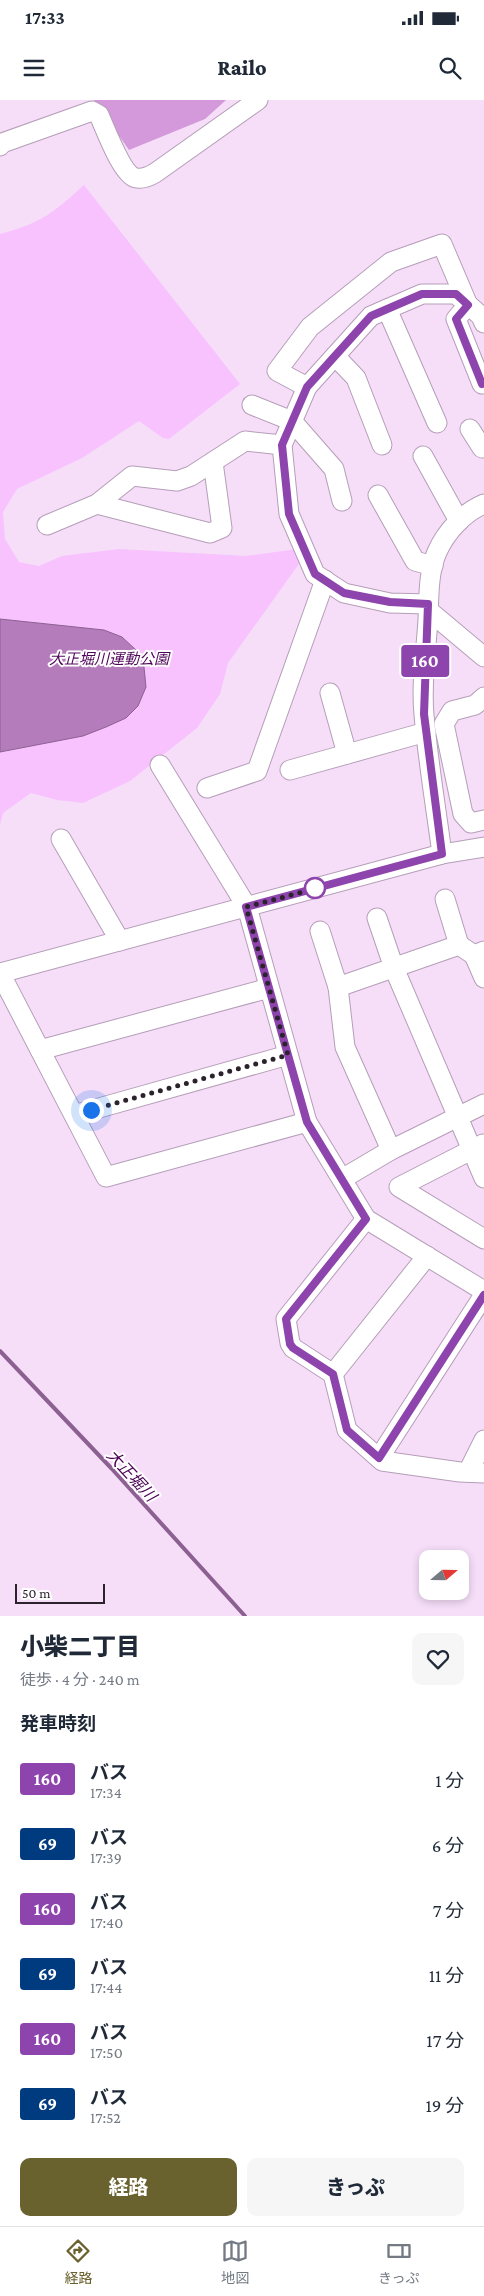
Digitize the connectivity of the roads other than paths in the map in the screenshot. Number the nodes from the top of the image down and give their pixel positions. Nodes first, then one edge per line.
1 (258, 100) edge
2 (0, 146) edge
3 (468, 305) junction
4 (386, 309) junction
5 (484, 323) edge
6 (335, 356) junction
7 (482, 384) dead end
8 (307, 387) junction
9 (252, 406) dead end
10 (292, 421) junction
11 (437, 423) dead end
12 (470, 429) dead end
13 (282, 445) junction
14 (382, 445) dead end
15 (484, 447) edge
16 (424, 456) dead end
17 (213, 462) junction
18 (378, 495) dead end
19 (342, 501) dead end
20 (97, 504) junction
21 (484, 504) edge
22 (459, 521) junction
23 (46, 525) dead end
24 (433, 566) junction
25 (325, 580) junction
26 (428, 607) junction
27 (484, 658) edge
28 (330, 693) dead end
29 (484, 697) edge
30 (426, 732) junction
31 (347, 754) junction
32 (160, 765) dead end
33 (290, 770) dead end
34 (206, 788) dead end
35 (484, 820) edge
36 (61, 839) dead end
37 (484, 847) edge
38 (442, 854) junction
39 (445, 899) dead end
40 (246, 907) junction
41 (377, 918) dead end
42 (320, 931) dead end
43 (120, 941) junction
44 (472, 950) edge
45 (394, 968) junction
46 (0, 973) edge
47 (484, 978) edge
48 (338, 987) junction
49 (269, 988) junction
50 (40, 1050) junction
51 (288, 1055) junction
52 (484, 1104) edge
53 (74, 1115) junction
54 (458, 1116) junction
55 (307, 1122) junction
56 (478, 1147) edge
57 (391, 1150) junction
58 (484, 1178) edge
59 (342, 1179) junction
60 (366, 1219) junction
61 (484, 1239) edge
62 (427, 1256) junction
63 (484, 1291) edge
64 (484, 1295) edge
65 (333, 1374) junction
66 (484, 1440) edge
67 (379, 1458) junction
68 (476, 1472) edge

1 - 2 street
3 - 4 street
3 - 5 street
3 - 7 street
3 - 8 street
4 - 6 street
4 - 11 street
6 - 8 street
6 - 14 street
8 - 10 street
9 - 10 street
10 - 13 street
10 - 19 street
12 - 15 street
13 - 17 street
13 - 25 street
16 - 22 street
17 - 20 street
17 - 20 street
18 - 24 street
20 - 23 street
21 - 22 street
22 - 24 street
24 - 26 street
25 - 26 street
25 - 34 street
26 - 27 street
26 - 30 street
28 - 31 street
29 - 35 street
30 - 31 street
30 - 38 street
31 - 33 street
32 - 40 street
36 - 43 street
37 - 38 street
38 - 40 street
39 - 44 street
40 - 43 street
40 - 49 street
41 - 45 street
42 - 48 street
43 - 46 street
44 - 45 street
44 - 47 street
45 - 48 street
45 - 54 street
46 - 50 street
48 - 57 street
49 - 50 street
49 - 51 street
50 - 53 street
51 - 53 street
51 - 55 street
52 - 54 street
53 - 55 street
54 - 56 street
54 - 57 street
55 - 59 street
56 - 58 street
56 - 61 street
57 - 59 street
59 - 60 street
60 - 62 street
60 - 65 street
62 - 63 street
62 - 65 street
64 - 67 street
65 - 67 street
66 - 68 street
67 - 68 street

